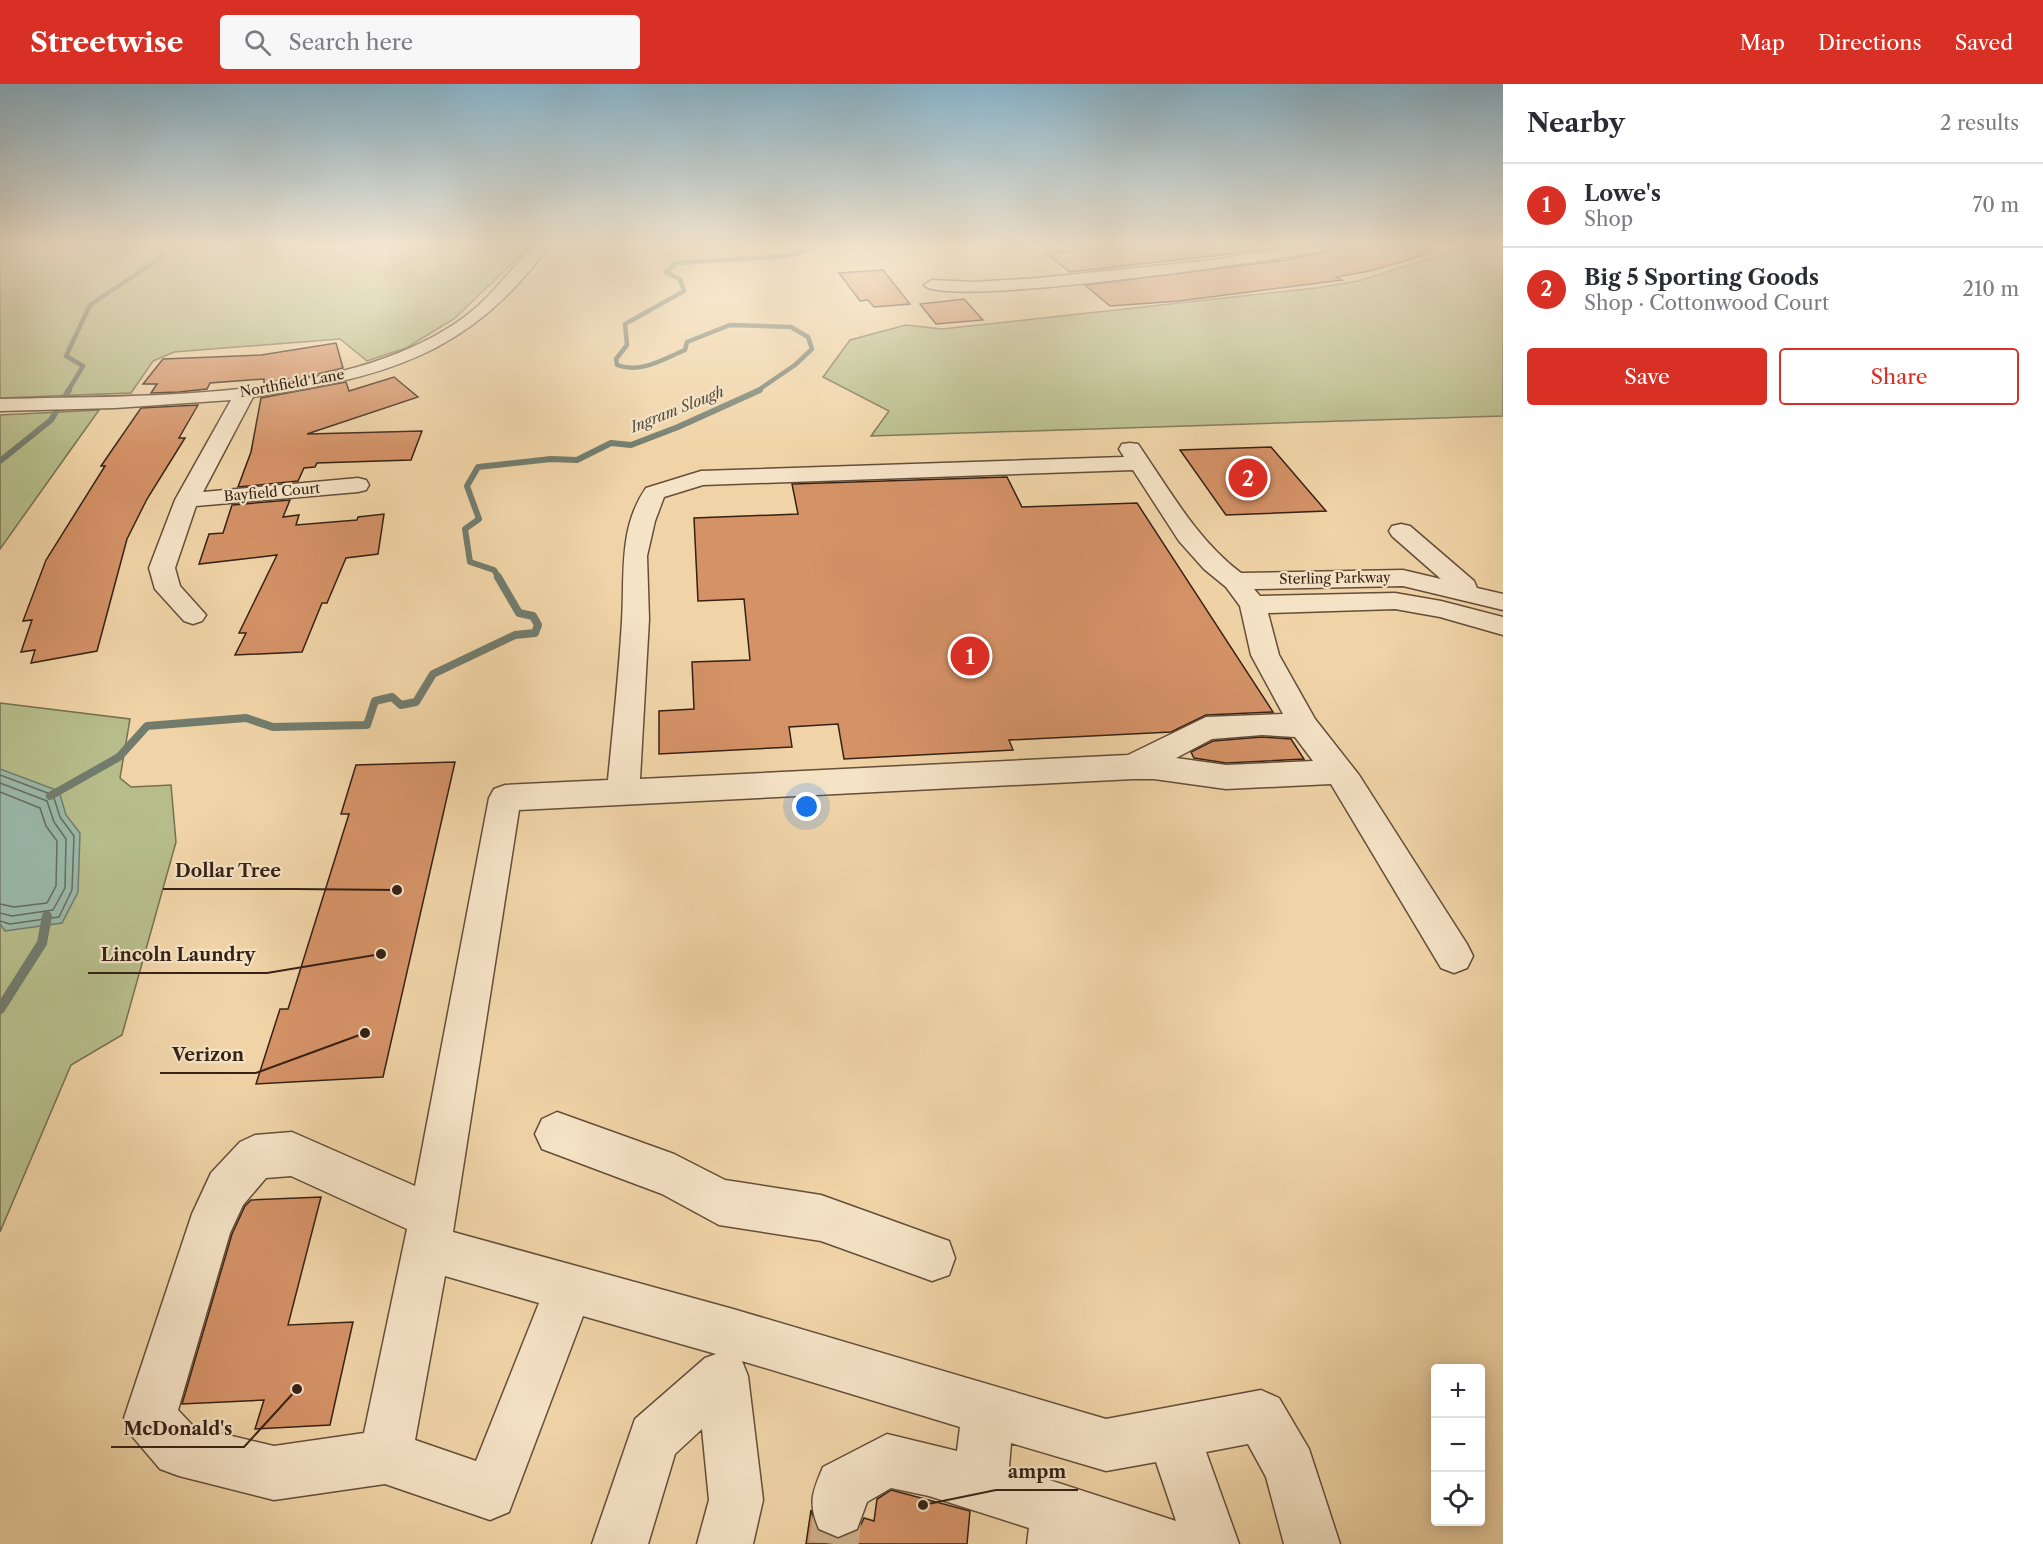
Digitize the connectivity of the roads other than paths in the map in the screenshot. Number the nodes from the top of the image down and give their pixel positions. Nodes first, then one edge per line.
1 (477, 314) edge
2 (245, 393) junction
3 (0, 405) edge
4 (358, 485) dead end
5 (187, 500) junction
6 (1401, 531) dead end
7 (1244, 593) junction
8 (1473, 594) junction
9 (1503, 603) edge
10 (193, 615) dead end
11 (1503, 626) edge
12 (1304, 726) junction
13 (1133, 767) junction
14 (1340, 772) junction
15 (623, 791) junction
16 (1454, 956) dead end
17 (557, 1134) dead end
18 (430, 1232) junction
19 (932, 1258) dead end
20 (568, 1287) junction
21 (987, 1410) junction
22 (1173, 1433) junction
23 (385, 1457) junction
24 (981, 1485) junction
25 (838, 1510) tunnel mouth
26 (1057, 1527) edge
27 (620, 1544) edge
28 (725, 1544) edge
29 (1164, 1544) edge
30 (1211, 1544) edge
31 (1312, 1544) edge

1 - 2 street, Northfield Lane
2 - 3 street, Northfield Lane
2 - 5 street
4 - 5 street, Bayfield Court
5 - 10 street
6 - 8 street
7 - 8 street, Sterling Parkway
7 - 11 street, Sterling Parkway
7 - 12 street
7 - 15 street
8 - 9 street, Sterling Parkway
12 - 13 street
12 - 14 street
13 - 14 street
13 - 15 street
14 - 16 street
15 - 18 street
17 - 19 street
18 - 20 street
18 - 23 street
18 - 23 street
20 - 21 street
20 - 23 street
21 - 22 street
21 - 24 street
22 - 30 street
22 - 31 street
24 - 25 street
24 - 26 street
26 - 29 street
27 - 28 street

